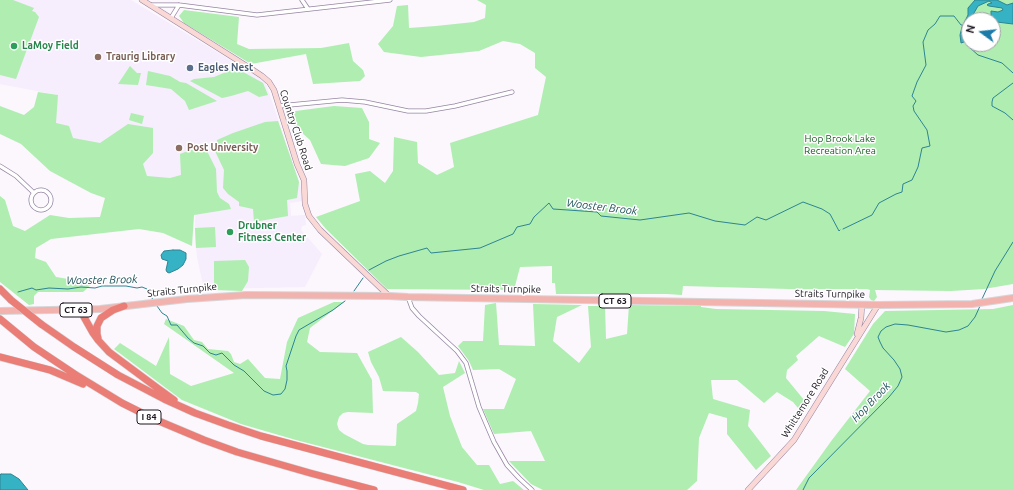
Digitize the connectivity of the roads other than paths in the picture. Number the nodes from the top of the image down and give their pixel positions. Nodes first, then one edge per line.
1 (142, 0) edge
2 (302, 0) edge
3 (388, 0) edge
4 (150, 5) junction
5 (179, 5) junction
6 (308, 9) junction
7 (171, 18) junction
8 (512, 92) dead end
9 (279, 106) junction
10 (0, 166) edge
11 (34, 193) junction
12 (0, 290) edge
13 (389, 296) junction
14 (408, 298) junction
15 (1013, 298) edge
16 (862, 304) junction
17 (878, 305) junction
18 (124, 306) junction
19 (82, 310) junction
20 (0, 311) edge
21 (0, 319) edge
22 (856, 339) junction
23 (104, 347) junction
24 (0, 357) edge
25 (138, 411) junction
26 (212, 419) junction
27 (374, 490) edge
28 (463, 490) edge
29 (532, 490) edge
30 (748, 490) edge

1 - 4 street, Country Club Road
2 - 6 street
3 - 6 street
4 - 5 street
4 - 7 street, Country Club Road
5 - 6 street
5 - 7 street
7 - 9 street, Country Club Road
8 - 9 street
9 - 13 street, Country Club Road
10 - 11 street
11 - 11 street
12 - 26 highway, I 84, bridge
13 - 14 main road, Straits Turnpike / CT 63
13 - 18 main road, Straits Turnpike / CT 63
14 - 16 main road, Straits Turnpike / CT 63
14 - 29 street
15 - 17 main road, Straits Turnpike / CT 63
16 - 17 main road, Straits Turnpike / CT 63
16 - 22 street, Whittemore Road
17 - 22 street, Whittemore Road
18 - 19 main road, Straits Turnpike / CT 63
18 - 23 highway
19 - 20 main road, Straits Turnpike / CT 63
19 - 23 highway
21 - 25 highway, I 84
22 - 30 street, Whittemore Road
23 - 26 highway
24 - 25 highway
25 - 27 highway, I 84
26 - 28 highway, I 84

